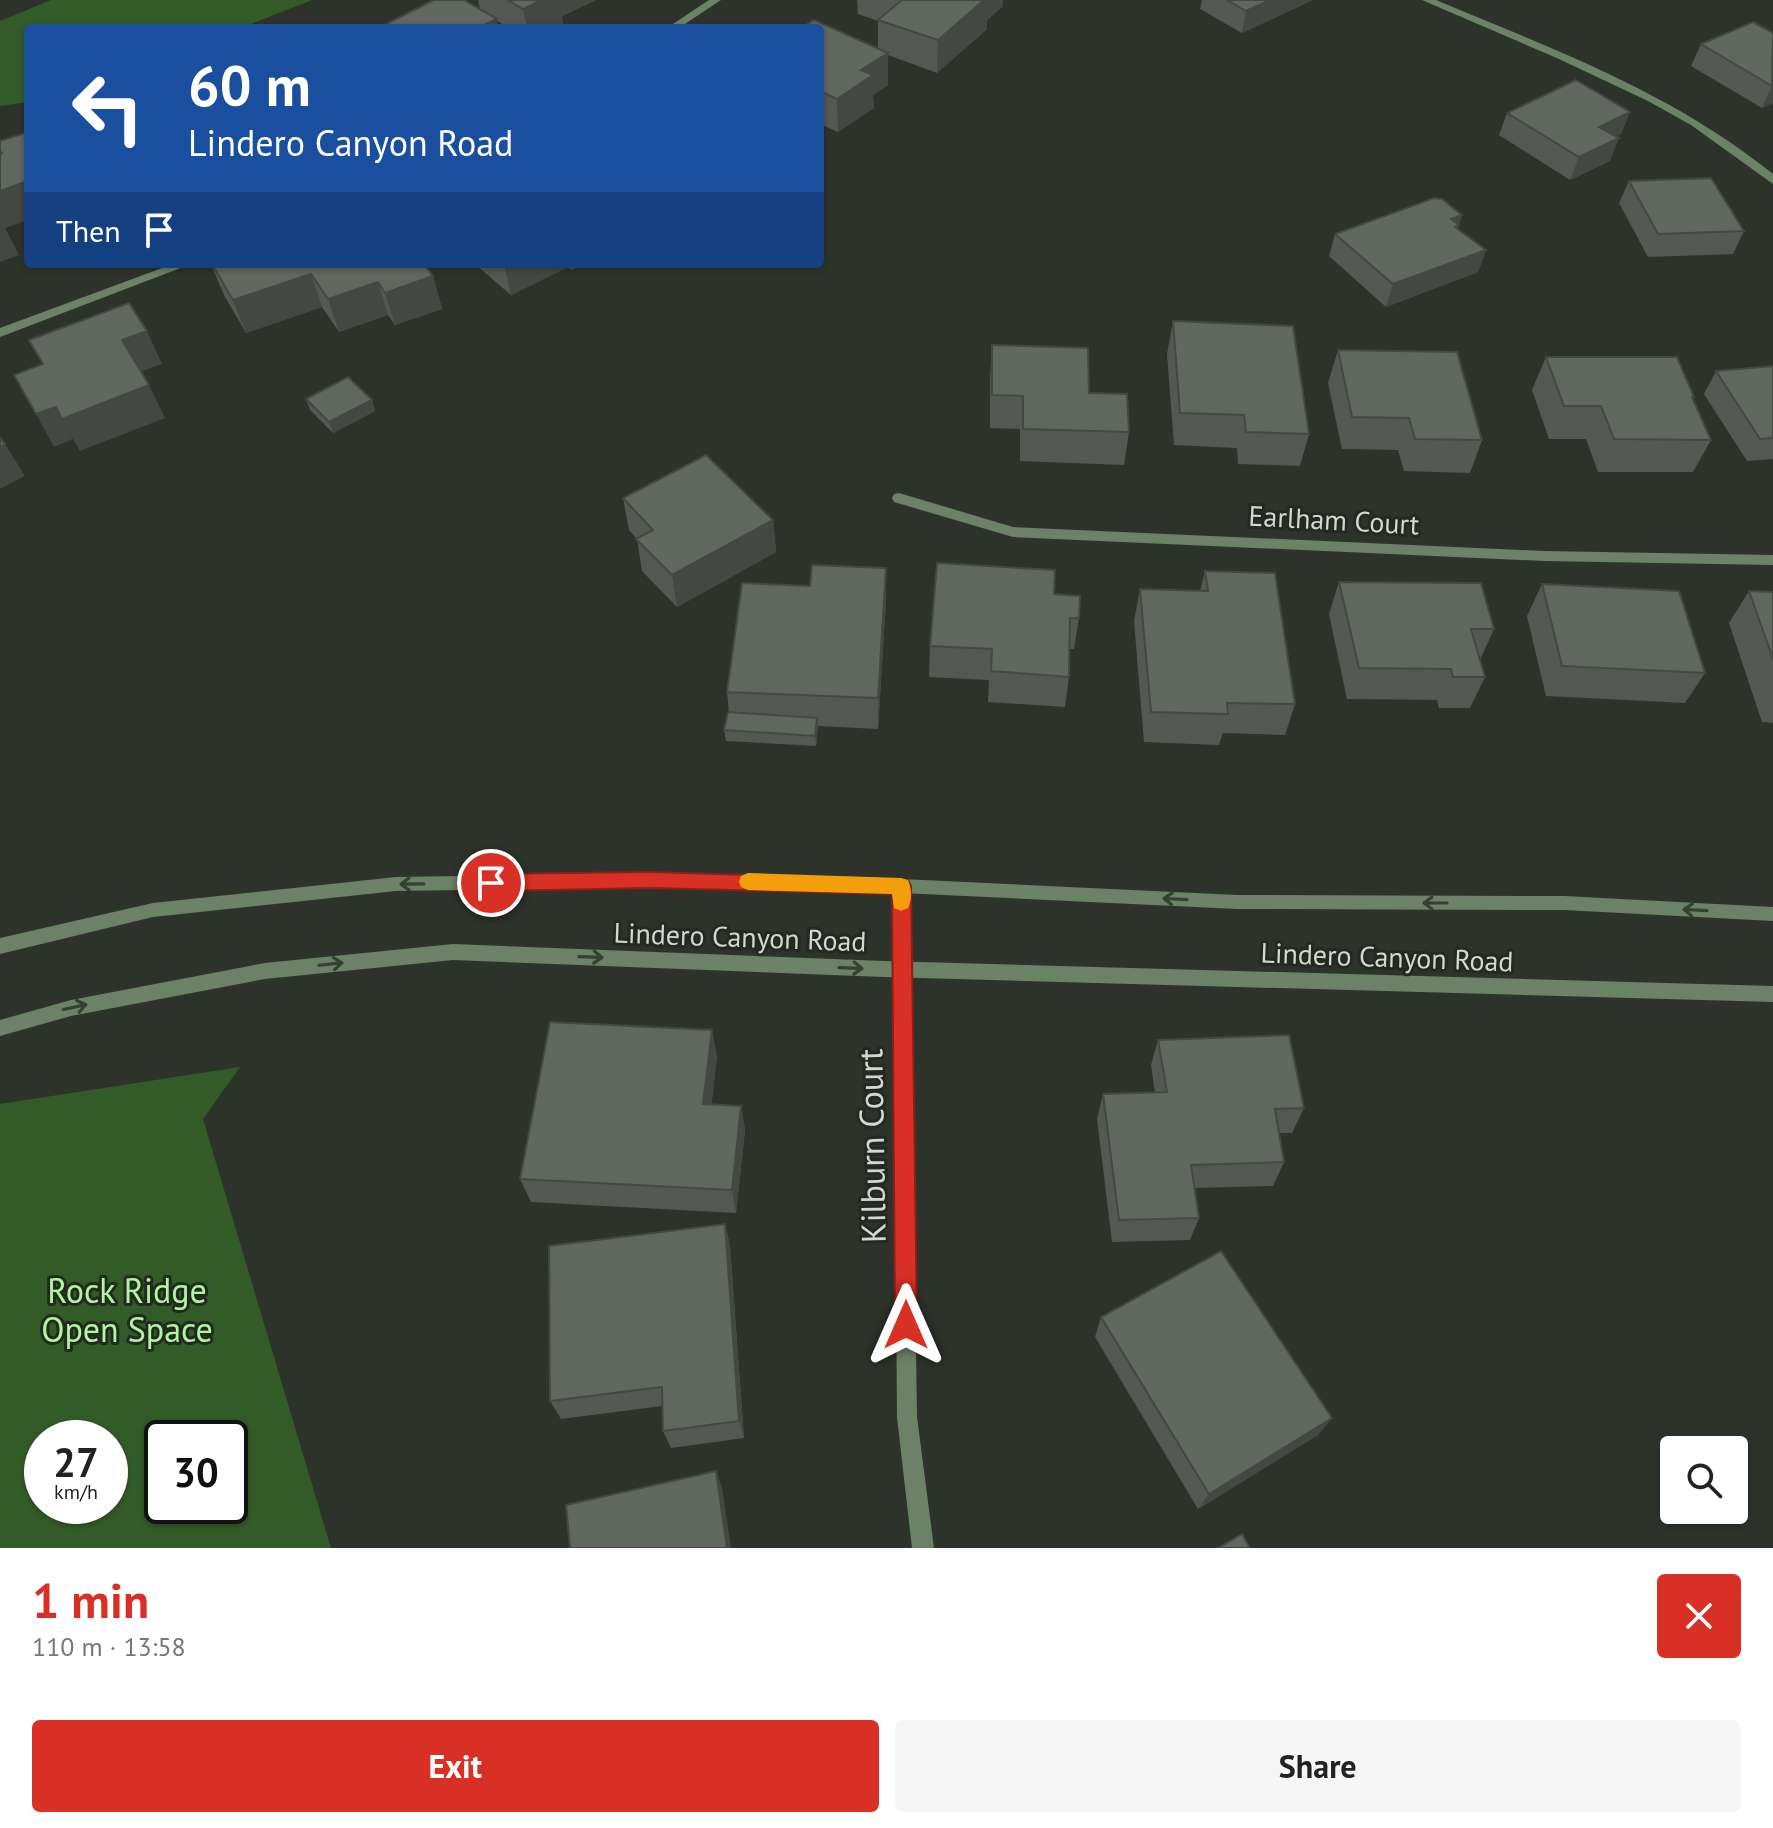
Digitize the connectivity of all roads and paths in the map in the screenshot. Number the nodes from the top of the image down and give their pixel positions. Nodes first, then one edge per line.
1 (716, 0) edge
2 (1427, 0) edge
3 (678, 24) edge
4 (1773, 180) edge
5 (174, 268) edge
6 (0, 333) edge
7 (899, 498) dead end
8 (1773, 560) edge
9 (901, 886) junction
10 (1773, 914) edge
11 (0, 946) edge
12 (900, 970) junction
13 (1773, 994) edge
14 (0, 1028) edge
15 (923, 1548) edge

1 - 3 street
2 - 4 street
5 - 6 street
7 - 8 street, Earlham Court
10 -> 9 street, Lindero Canyon Road
9 -> 11 street, Lindero Canyon Road
9 - 12 street, Kilburn Court
12 - 13 street, Lindero Canyon Road
14 -> 12 street, Lindero Canyon Road
12 - 15 street, Kilburn Court

